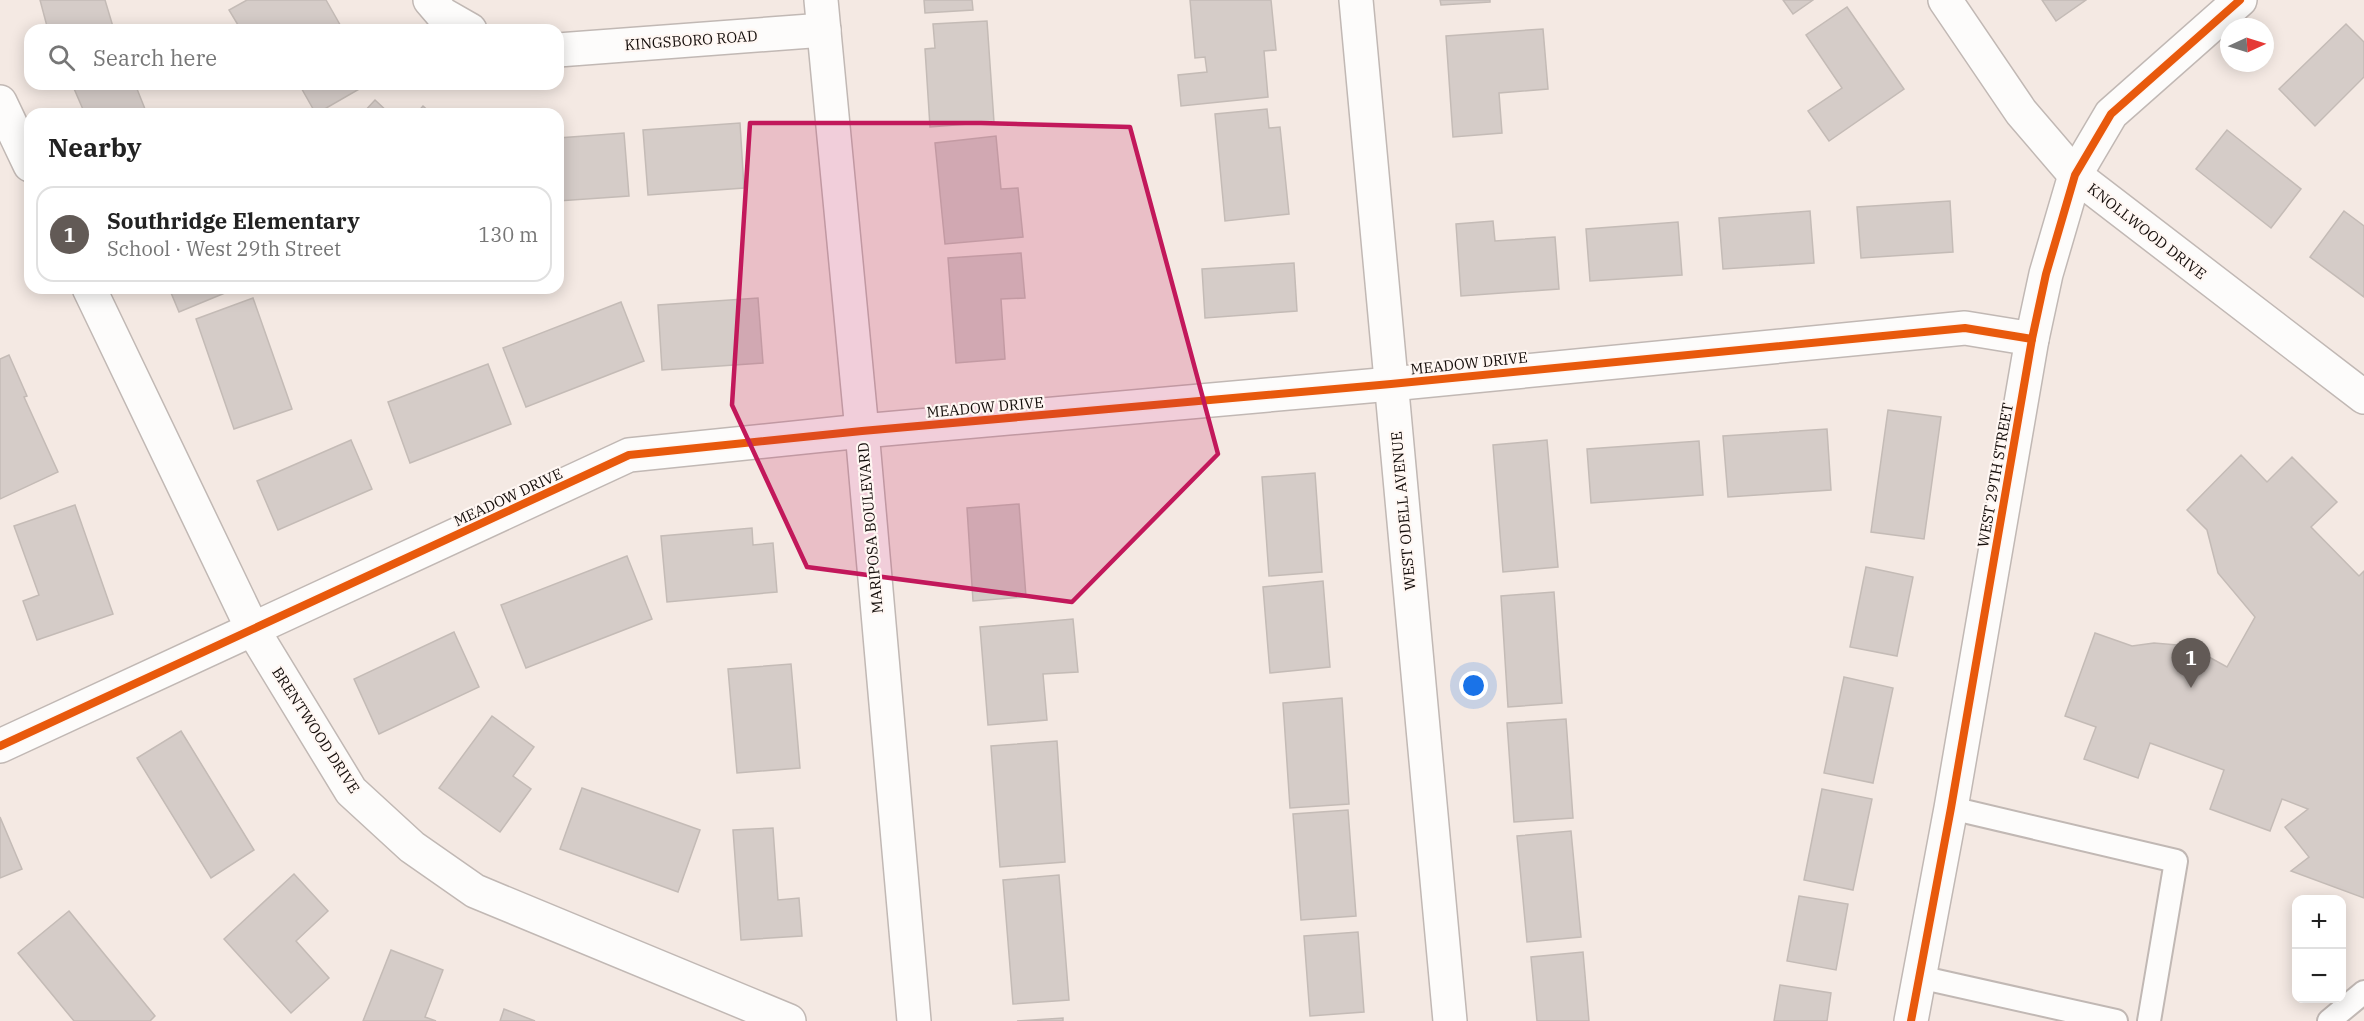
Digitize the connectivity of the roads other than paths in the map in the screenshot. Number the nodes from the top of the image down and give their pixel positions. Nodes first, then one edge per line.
1 (430, 0) edge
2 (1356, 0) edge
3 (1945, 0) edge
4 (2240, 0) edge
5 (822, 15) edge
6 (460, 24) edge
7 (564, 49) edge
8 (0, 102) edge
9 (24, 152) edge
10 (2075, 175) junction
11 (92, 294) edge
12 (2032, 339) junction
13 (1391, 384) junction
14 (2364, 397) edge
15 (862, 431) junction
16 (253, 630) junction
17 (0, 746) edge
18 (1951, 808) junction
19 (1919, 977) junction
20 (2364, 992) edge
21 (789, 1021) edge
22 (914, 1021) edge
23 (1450, 1021) edge
24 (1911, 1021) edge
25 (2116, 1021) edge
26 (2149, 1021) edge
27 (2329, 1021) edge

1 - 6 street
2 - 13 street, WEST ODELL AVENUE
3 - 10 street, KNOLLWOOD DRIVE
4 - 10 street, WEST 29TH STREET
5 - 7 street, KINGSBORO ROAD
5 - 15 street, MARIPOSA BOULEVARD
8 - 9 street
10 - 12 street, WEST 29TH STREET
10 - 14 street, KNOLLWOOD DRIVE
11 - 16 street, BRENTWOOD DRIVE
12 - 13 street, MEADOW DRIVE
12 - 18 street, WEST 29TH STREET
13 - 15 street, MEADOW DRIVE
13 - 23 street, WEST ODELL AVENUE
15 - 16 street, MEADOW DRIVE
15 - 22 street, MARIPOSA BOULEVARD
16 - 17 street, MEADOW DRIVE
16 - 21 street, BRENTWOOD DRIVE
18 - 19 street, WEST 29TH STREET
18 - 26 lane
19 - 24 street, WEST 29TH STREET
19 - 25 lane
20 - 27 lane

